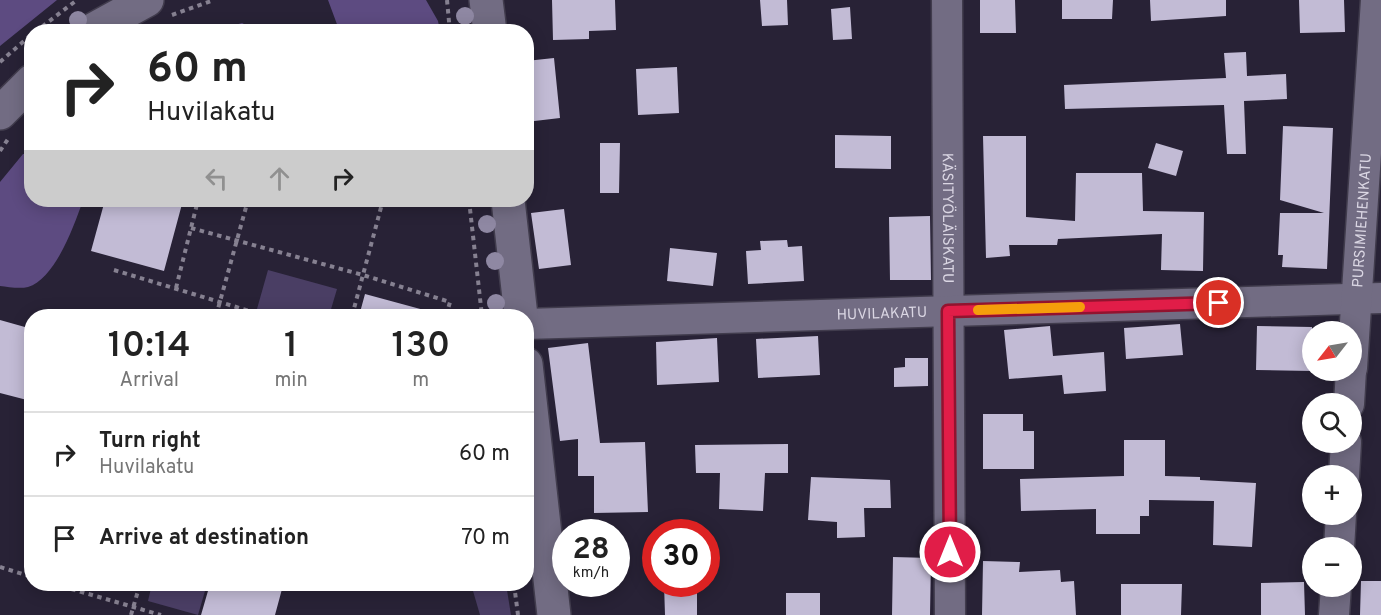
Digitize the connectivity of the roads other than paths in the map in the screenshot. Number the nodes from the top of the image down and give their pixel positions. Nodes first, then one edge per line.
1 (486, 0) edge
2 (947, 0) edge
3 (1376, 0) edge
4 (157, 9) edge
5 (113, 24) edge
6 (489, 24) edge
7 (24, 89) edge
8 (0, 113) edge
9 (509, 207) edge
10 (1369, 299) edge
11 (520, 309) edge
12 (948, 311) junction
13 (534, 324) edge
14 (1362, 326) edge
15 (534, 436) edge
16 (1335, 597) edge
17 (554, 615) edge
18 (950, 615) edge
19 (1334, 615) edge

1 - 6 street
2 - 12 street, KÄSITYÖLÄISKATU
3 - 10 street, PURSIMIEHENKATU
4 - 5 street
7 - 8 street
9 - 11 street
10 - 12 street, HUVILAKATU
10 - 14 street, PURSIMIEHENKATU
12 - 13 street, HUVILAKATU
12 - 18 street, KÄSITYÖLÄISKATU
15 - 17 street
16 - 19 street

